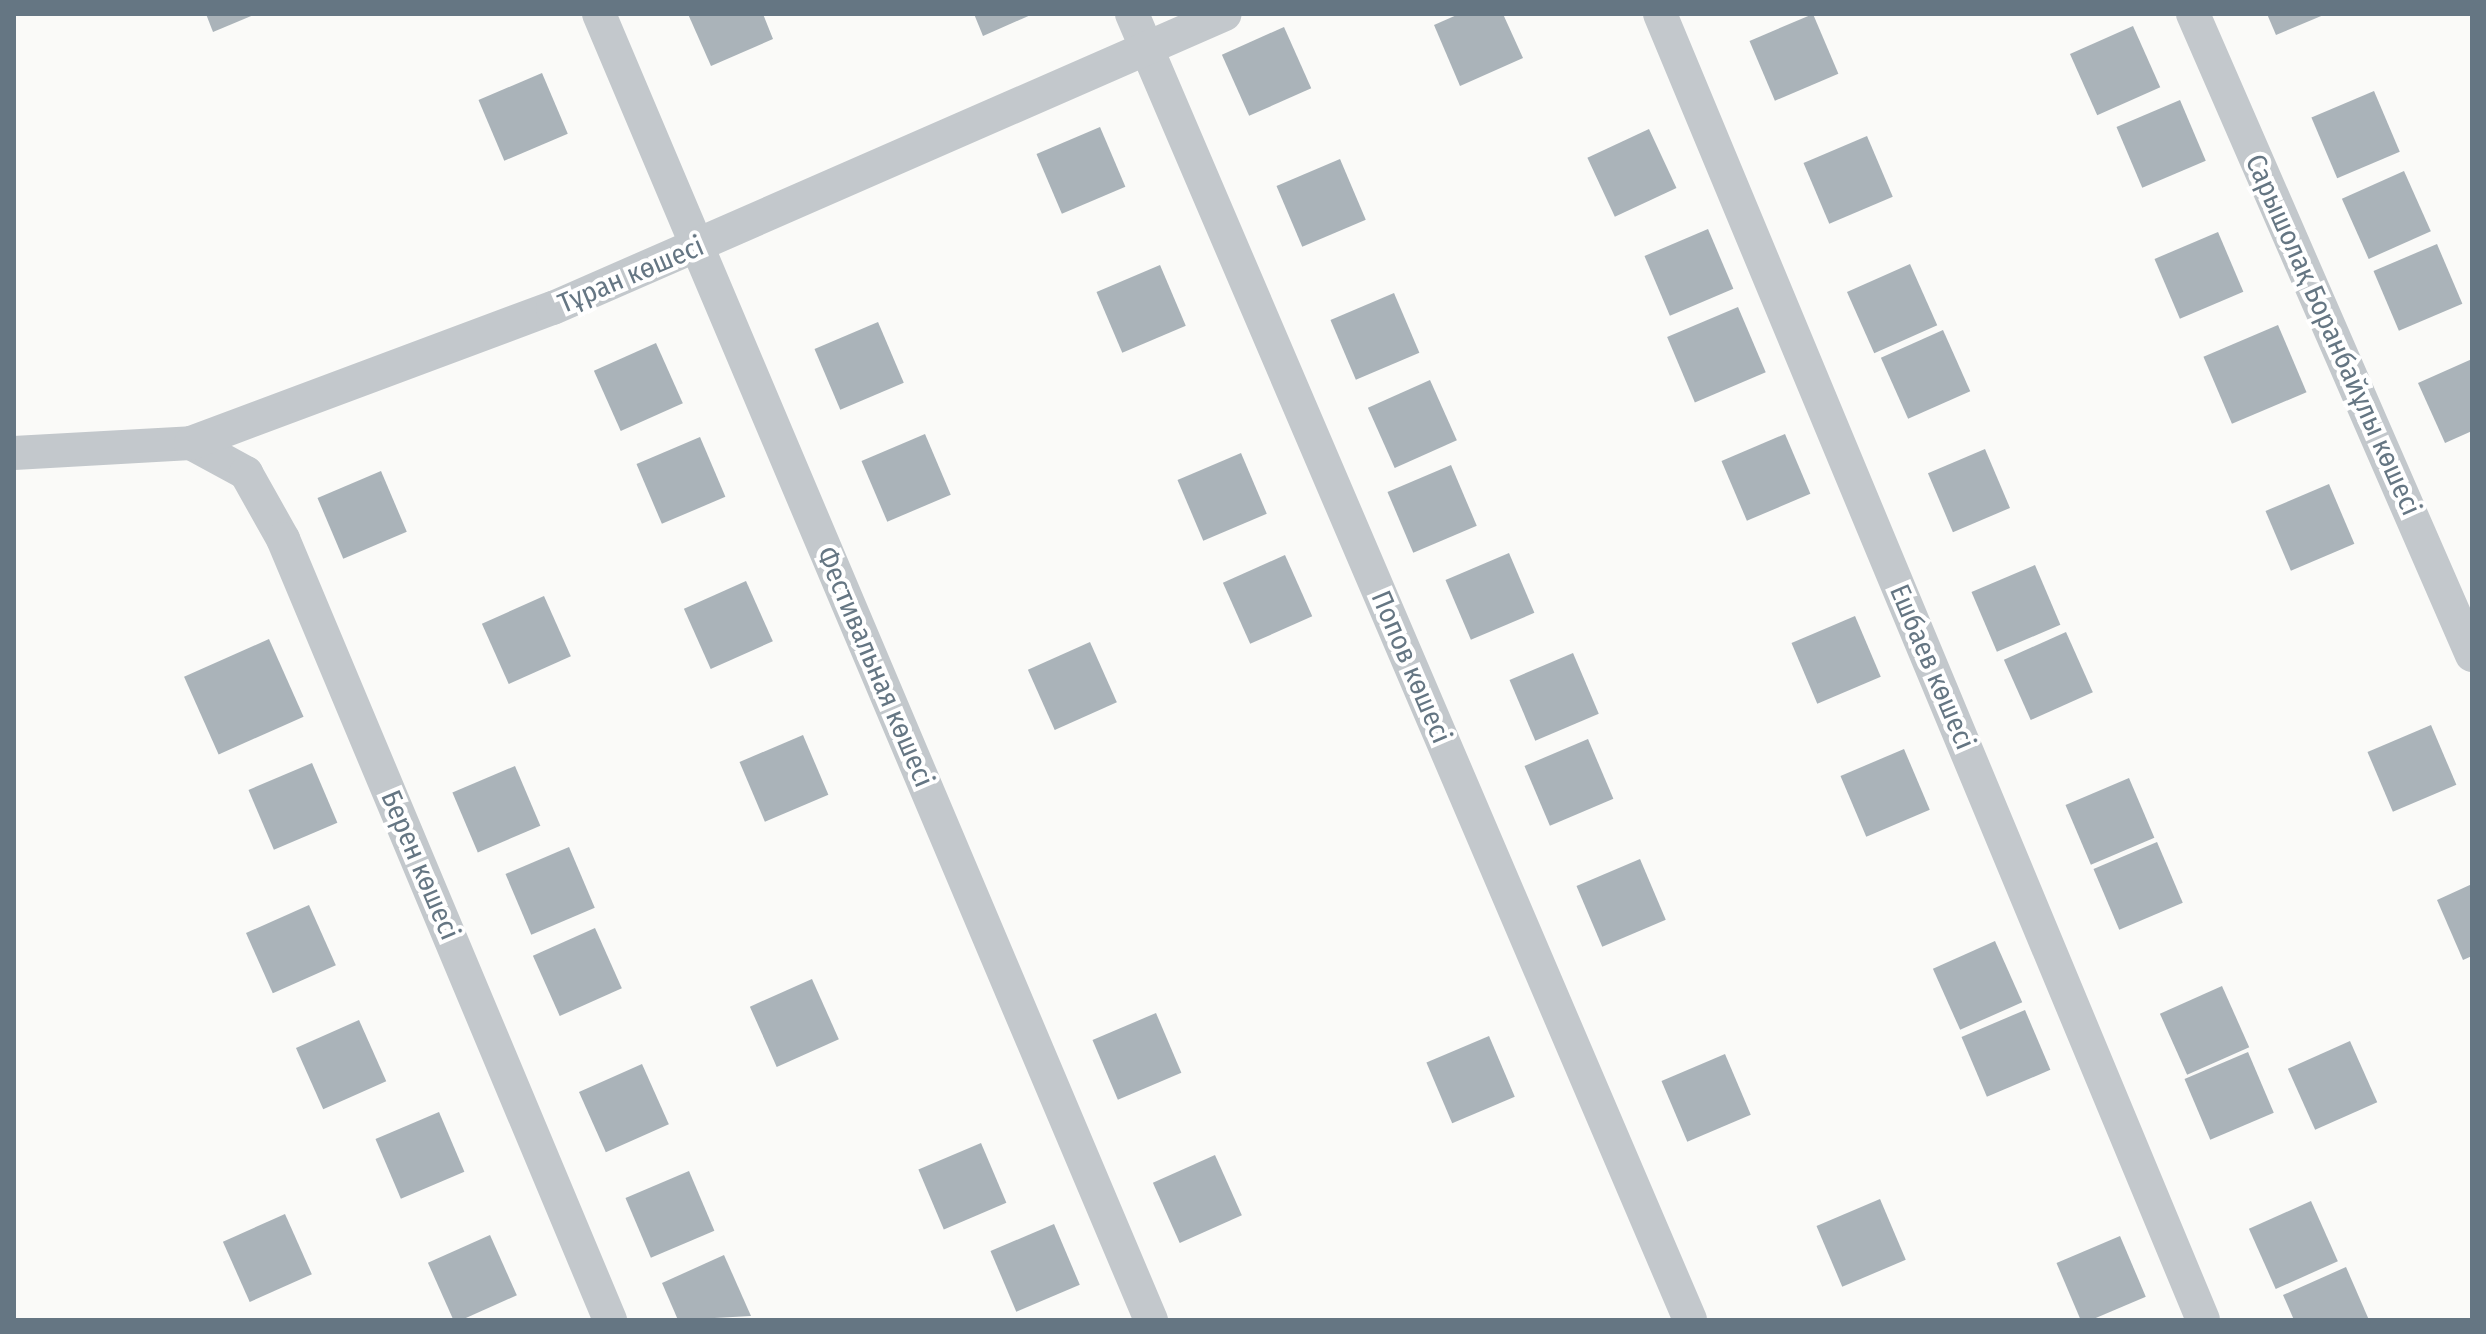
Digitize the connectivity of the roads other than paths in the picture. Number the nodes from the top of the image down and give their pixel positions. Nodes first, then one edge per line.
1 (599, 14) edge
2 (1132, 14) edge
3 (1225, 14) edge
4 (1660, 14) edge
5 (2193, 14) edge
6 (1146, 47) junction
7 (698, 246) junction
8 (191, 443) junction
9 (14, 453) edge
10 (2472, 655) edge
11 (610, 1320) edge
12 (1151, 1320) edge
13 (1690, 1320) edge
14 (2203, 1320) edge

1 - 7 street, Фестивальная көшесі
2 - 6 street, Попов көшесі
3 - 6 street, Тұран көшесі
4 - 14 street, Ешбаев көшесі
5 - 10 street, Сарышолақ Боранбайұлы көшесі
6 - 7 street, Тұран көшесі
6 - 13 street, Попов көшесі
7 - 8 street, Тұран көшесі
7 - 12 street, Фестивальная көшесі
8 - 9 street, Тұран көшесі
8 - 11 street, Берен көшесі

